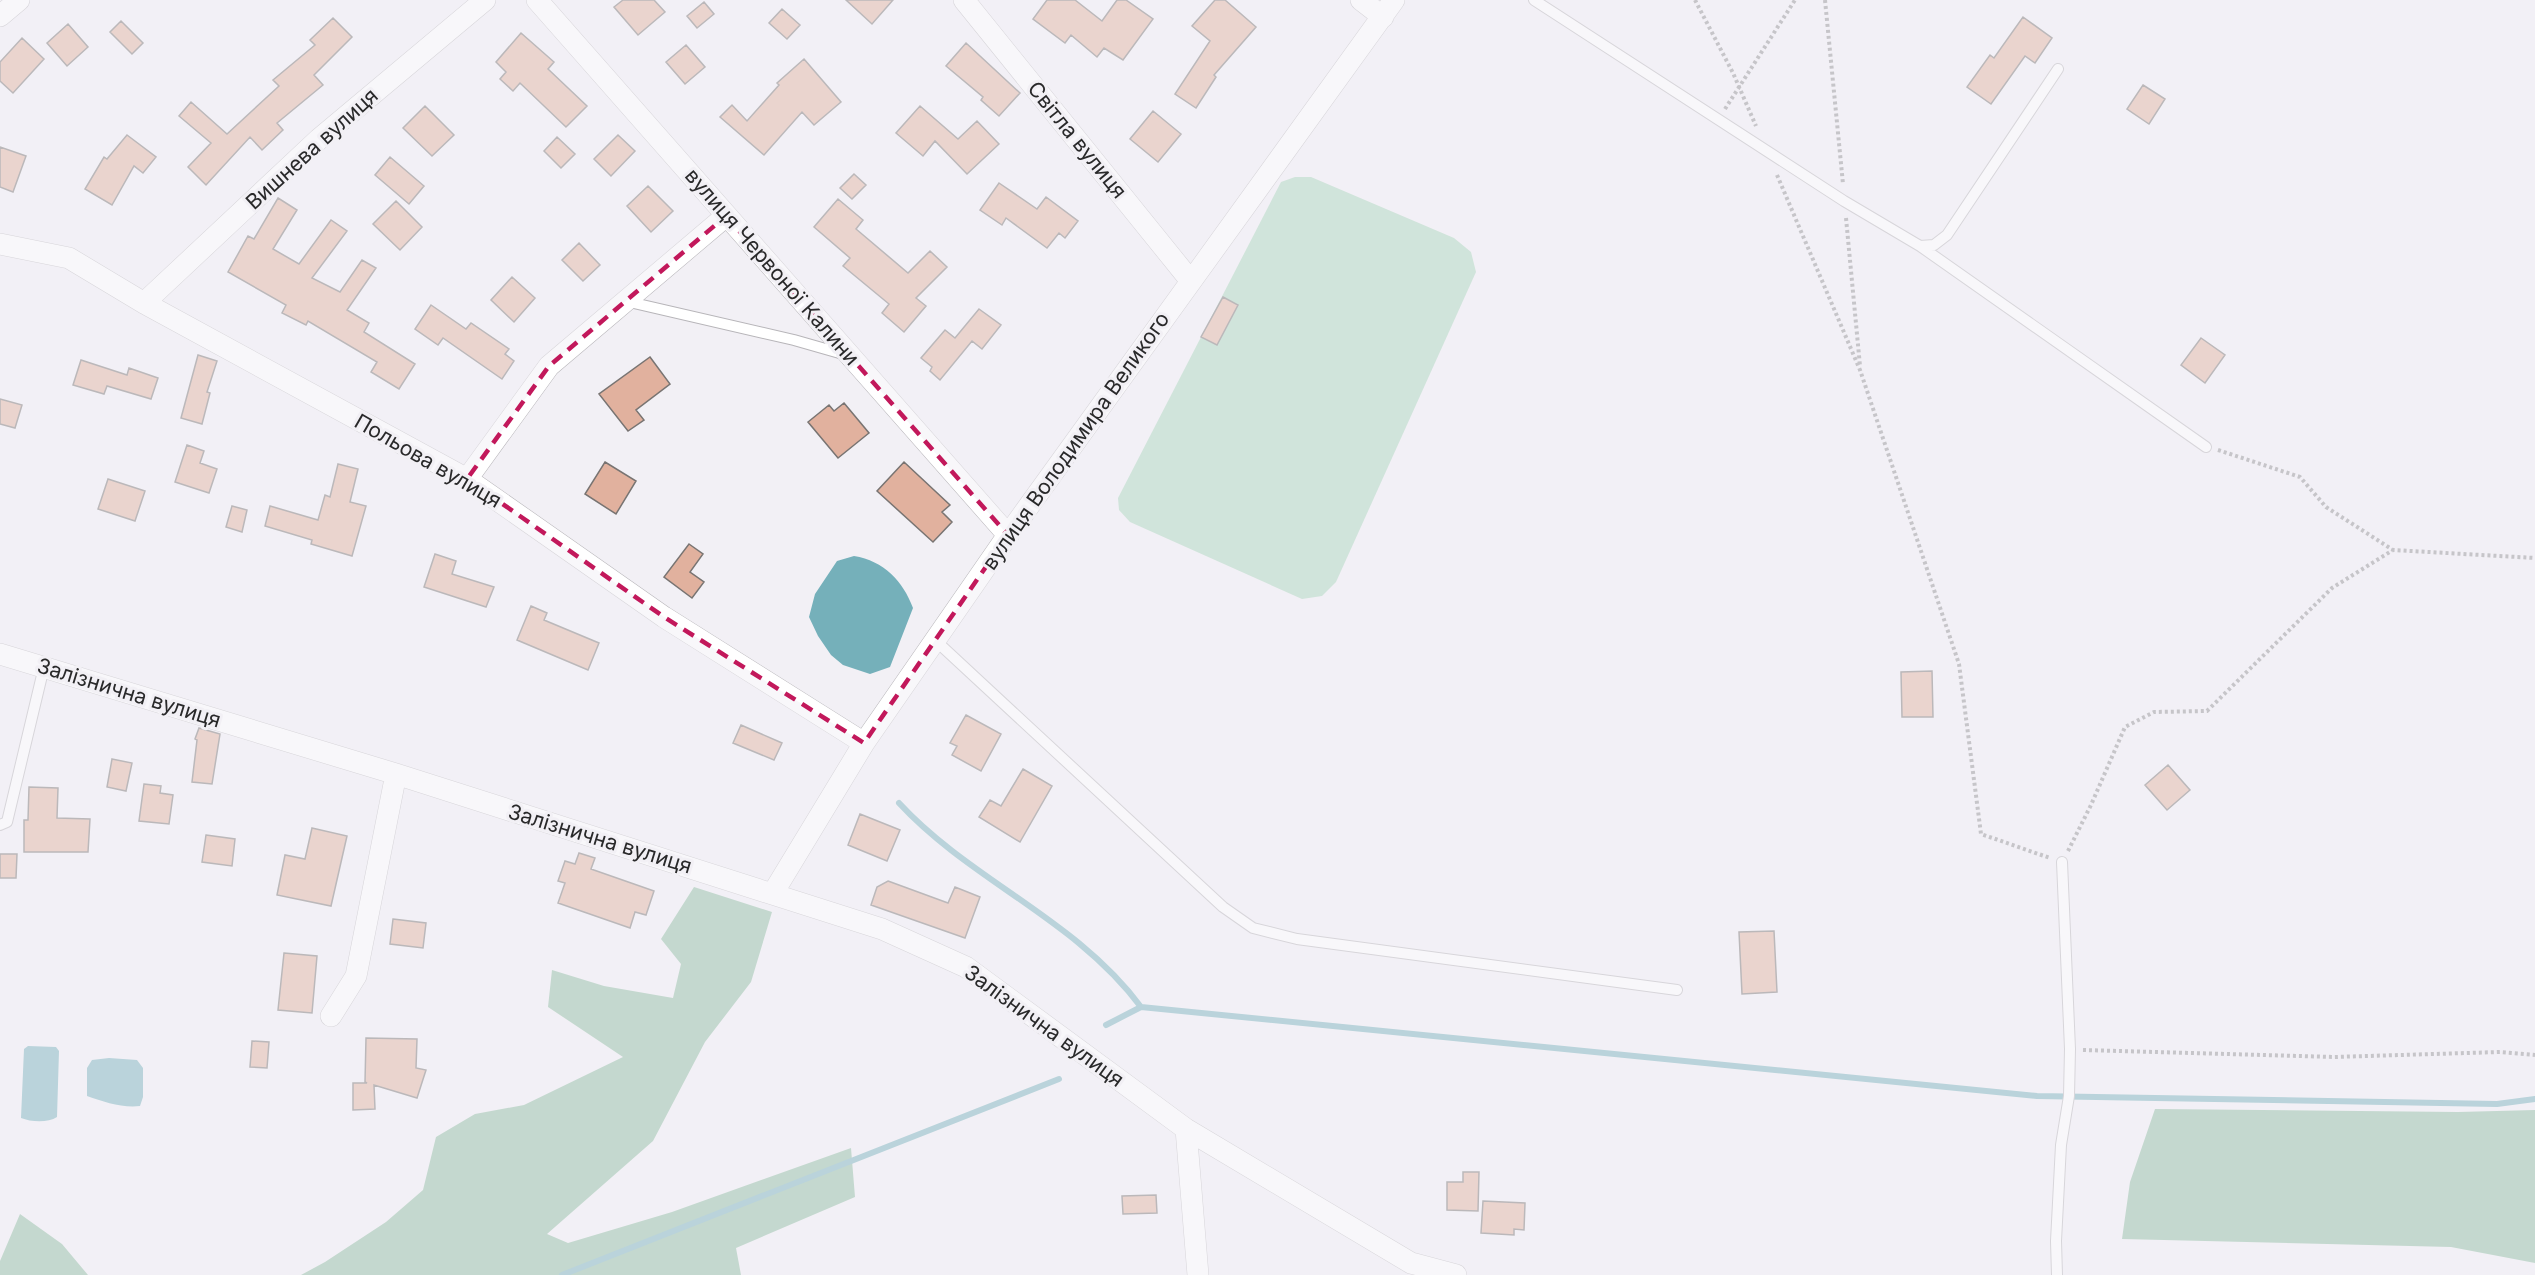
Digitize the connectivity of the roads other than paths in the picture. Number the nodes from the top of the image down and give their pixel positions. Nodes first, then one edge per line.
1 (19, 0) edge
2 (485, 0) edge
3 (537, 0) edge
4 (964, 0) edge
5 (1361, 0) edge
6 (1534, 0) edge
7 (1389, 8) edge
8 (0, 15) edge
9 (2058, 69) dead end
10 (726, 216) junction
11 (0, 244) edge
12 (1920, 246) junction
13 (1190, 280) junction
14 (625, 301) junction
15 (144, 303) junction
16 (850, 356) junction
17 (2206, 447) road end
18 (467, 479) junction
19 (1008, 535) junction
20 (935, 640) junction
21 (0, 654) edge
22 (44, 667) junction
23 (864, 743) junction
24 (396, 774) junction
25 (0, 825) edge
26 (2062, 862) road end
27 (773, 893) junction
28 (1677, 990) dead end
29 (331, 1016) dead end
30 (1186, 1129) junction
31 (1410, 1269) edge
32 (1198, 1275) edge
33 (1456, 1275) edge
34 (2057, 1275) edge

1 - 8 street
2 - 15 street, Вишнева вулиця
3 - 10 street, вулиця Червоної Калини
4 - 13 street, Світла вулиця
5 - 7 street
6 - 12 lane
7 - 13 street, вулиця Володимира Великого
9 - 12 lane
10 - 14 street
10 - 16 street, вулиця Червоної Калини
11 - 15 street, Польова вулиця
12 - 17 lane
13 - 19 street, вулиця Володимира Великого
14 - 16 lane
14 - 18 street
15 - 18 street, Польова вулиця
16 - 19 street, вулиця Червоної Калини
18 - 23 street, Польова вулиця
19 - 20 street, вулиця Володимира Великого
20 - 23 street, вулиця Володимира Великого
20 - 28 lane
21 - 22 street, Залізнична вулиця
22 - 24 street, Залізнична вулиця
22 - 25 lane
23 - 27 street, вулиця Володимира Великого
24 - 27 street, Залізнична вулиця
24 - 29 street
26 - 34 lane
27 - 30 street, Залізнична вулиця
30 - 31 street, Залізнична вулиця
30 - 32 street
31 - 33 street, Залізнична вулиця

